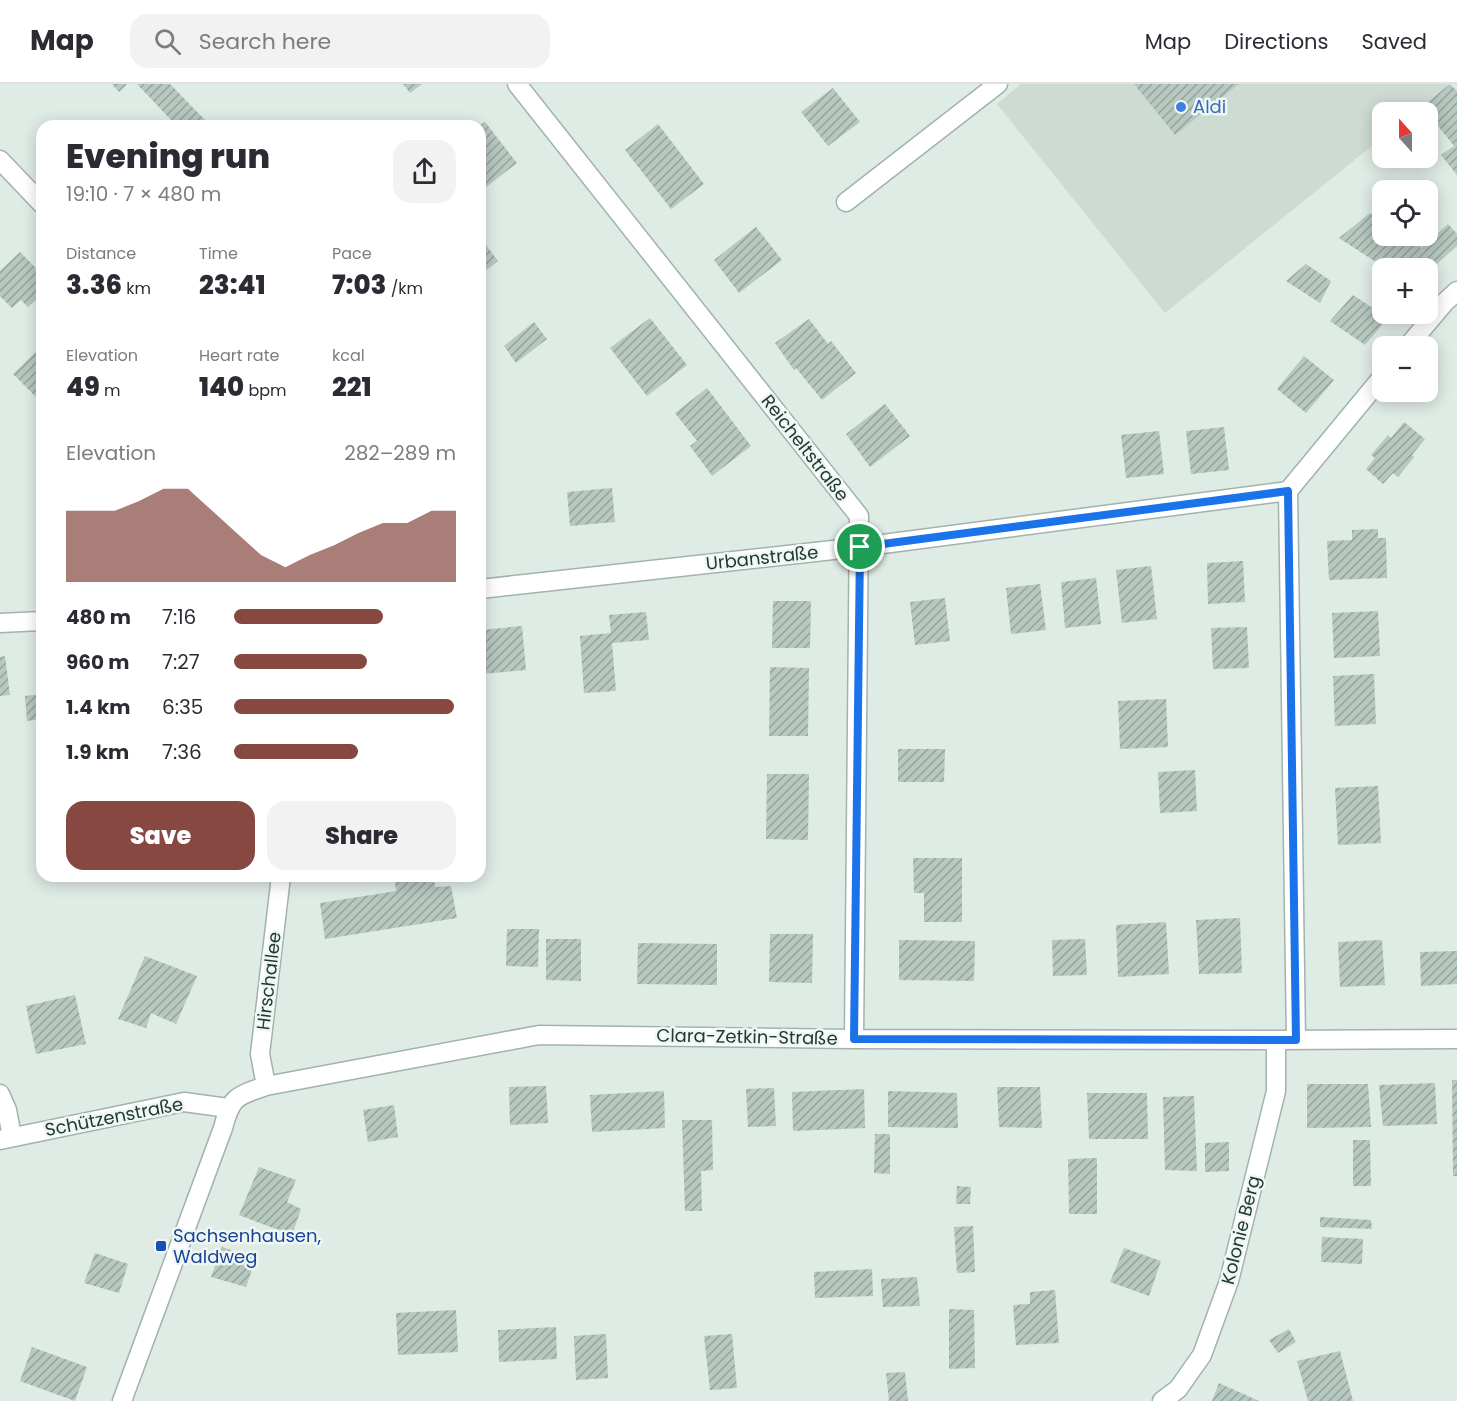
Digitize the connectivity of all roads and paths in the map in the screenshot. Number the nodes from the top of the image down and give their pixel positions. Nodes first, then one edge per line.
1 (517, 84) edge
2 (998, 84) edge
3 (0, 160) edge
4 (36, 198) edge
5 (846, 202) dead end
6 (1457, 291) edge
7 (1416, 336) edge
8 (1372, 389) edge
9 (1288, 491) junction
10 (860, 547) junction
11 (486, 588) edge
12 (36, 621) edge
13 (0, 623) edge
14 (280, 882) edge
15 (854, 1039) junction
16 (1457, 1039) edge
17 (1276, 1040) junction
18 (1296, 1040) junction
19 (266, 1086) junction
20 (0, 1094) edge
21 (228, 1108) junction
22 (6, 1138) edge
23 (122, 1401) edge
24 (1162, 1401) edge

1 - 10 street, Reicheltstraße
2 - 5 street
3 - 4 street
6 - 7 street
8 - 9 street
9 - 10 street, Urbanstraße
9 - 18 street
10 - 11 street, Urbanstraße
10 - 15 street, Reicheltstraße
12 - 13 street
14 - 19 street, Hirschallee
15 - 17 street, Clara-Zetkin-Straße
15 - 19 street, Clara-Zetkin-Straße
16 - 18 street, Clara-Zetkin-Straße
17 - 18 street, Clara-Zetkin-Straße
17 - 24 street, Kolonie Berg
19 - 21 street, Clara-Zetkin-Straße
20 - 22 street
21 - 22 street, Schützenstraße
21 - 23 street

